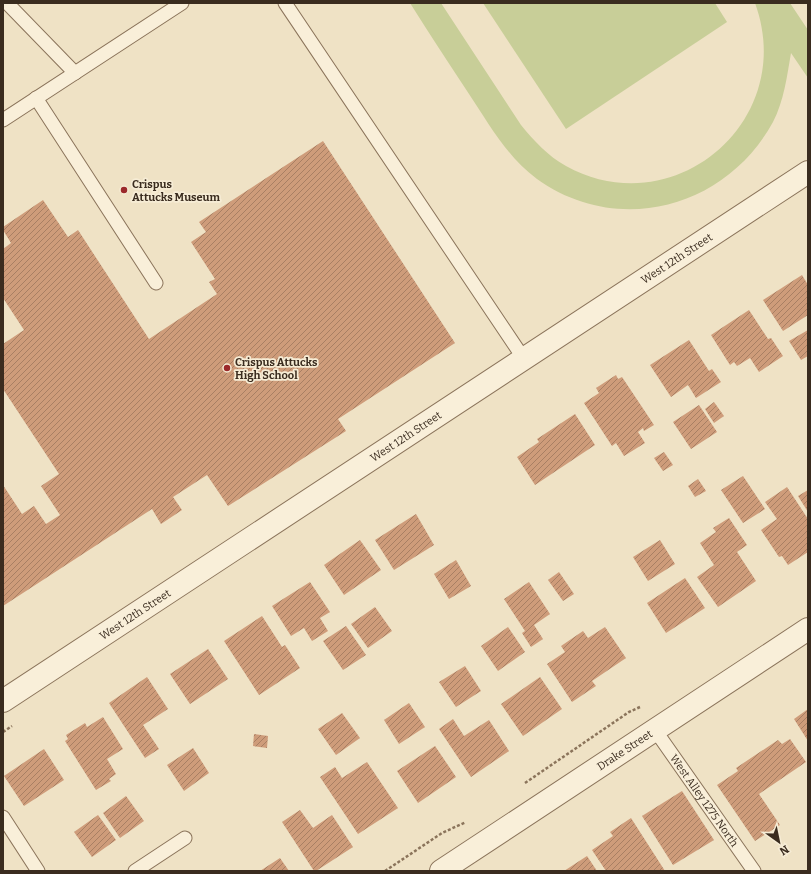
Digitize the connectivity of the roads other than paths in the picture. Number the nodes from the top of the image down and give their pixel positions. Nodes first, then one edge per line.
1 (6, 3) edge
2 (182, 3) edge
3 (284, 3) edge
4 (75, 73) junction
5 (36, 98) junction
6 (3, 120) edge
7 (808, 172) edge
8 (156, 283) dead end
9 (524, 359) junction
10 (808, 629) edge
11 (3, 701) edge
12 (655, 730) junction
13 (3, 817) edge
14 (185, 838) dead end
15 (38, 871) edge
16 (135, 871) edge
17 (441, 871) edge
18 (754, 871) edge

1 - 4 lane
2 - 4 lane
3 - 9 lane
4 - 5 lane
5 - 6 lane
5 - 8 lane
7 - 9 street, West 12th Street
9 - 11 street, West 12th Street
10 - 12 street, Drake Street
12 - 17 street, Drake Street
12 - 18 lane, West Alley 1275 North
13 - 15 lane
14 - 16 lane

